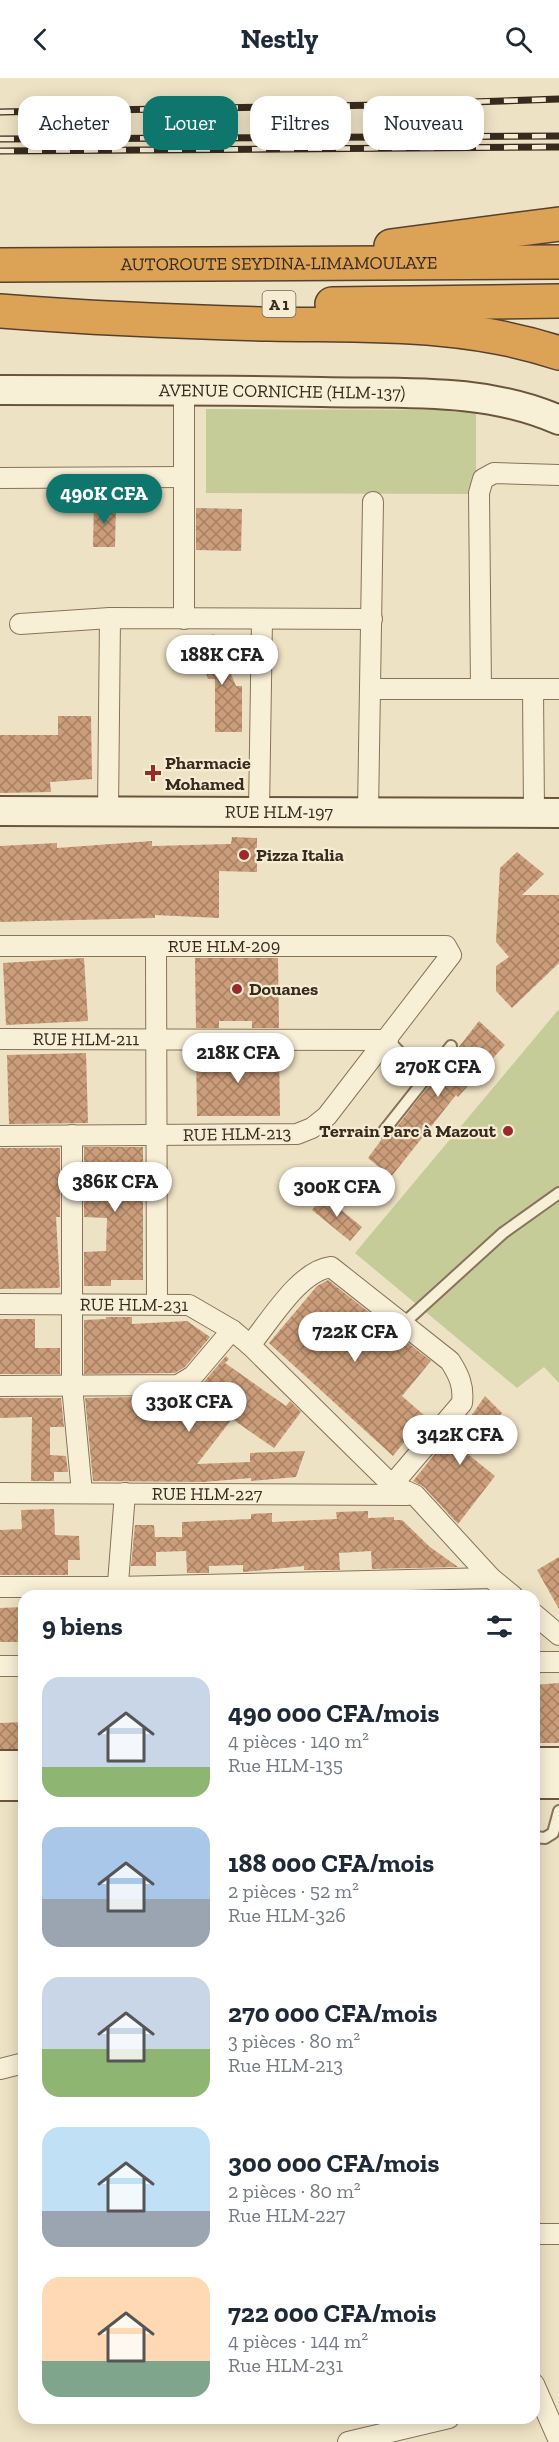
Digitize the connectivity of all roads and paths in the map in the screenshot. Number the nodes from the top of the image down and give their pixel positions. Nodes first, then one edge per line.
1 (559, 224) edge
2 (559, 262) edge
3 (277, 263) junction
4 (0, 265) edge
5 (559, 301) edge
6 (0, 311) edge
7 (559, 353) edge
8 (0, 390) edge
9 (184, 390) junction
10 (559, 420) edge
11 (559, 475) edge
12 (184, 477) junction
13 (0, 478) edge
14 (374, 502) dead end
15 (110, 618) junction
16 (184, 619) junction
17 (262, 619) junction
18 (372, 620) junction
19 (20, 624) dead end
20 (533, 689) junction
21 (559, 689) edge
22 (370, 690) junction
23 (481, 690) junction
24 (0, 811) edge
25 (108, 812) junction
26 (259, 812) junction
27 (368, 812) junction
28 (547, 812) edge
29 (0, 946) edge
30 (156, 946) junction
31 (446, 946) joint
32 (156, 1039) junction
33 (0, 1040) edge
34 (387, 1040) junction
35 (451, 1046) dead end
36 (425, 1079) junction
37 (383, 1132) dead end
38 (156, 1135) junction
39 (0, 1136) edge
40 (72, 1136) junction
41 (559, 1193) edge
42 (0, 1304) edge
43 (72, 1304) junction
44 (157, 1304) junction
45 (404, 1323) junction
46 (232, 1330) junction
47 (250, 1345) junction
48 (0, 1386) edge
49 (72, 1386) junction
50 (392, 1485) junction
51 (0, 1493) edge
52 (82, 1493) junction
53 (125, 1493) junction
54 (415, 1495) junction
55 (491, 1578) junction
56 (0, 1587) edge
57 (88, 1590) edge
58 (117, 1590) edge
59 (146, 1590) edge
60 (506, 1590) edge
61 (540, 1619) edge
62 (559, 1635) edge
63 (540, 1662) edge
64 (559, 1662) edge
65 (0, 1666) edge
66 (18, 1666) edge
67 (540, 1762) edge
68 (559, 1762) edge
69 (0, 1765) edge
70 (18, 1765) edge
71 (540, 1784) edge
72 (559, 1784) edge
73 (0, 1786) edge
74 (18, 1786) edge
75 (559, 1811) edge
76 (540, 1838) edge
77 (18, 2065) edge
78 (0, 2069) edge
79 (540, 2234) edge
80 (559, 2234) edge
81 (540, 2401) edge
82 (423, 2424) edge
83 (559, 2441) edge
84 (348, 2442) edge

1 - 3 highway
2 - 3 highway, AUTOROUTE SEYDINA-LIMAMOULAYE
3 - 4 highway, AUTOROUTE SEYDINA-LIMAMOULAYE
5 - 6 highway, A 1
6 - 7 highway
8 - 9 street, AVENUE CORNICHE (HLM-137)
9 - 10 street, AVENUE CORNICHE (HLM-137)
9 - 12 street
11 - 23 street
12 - 13 street
12 - 16 street
14 - 18 street
15 - 16 street
15 - 19 street
15 - 25 street
16 - 17 street
17 - 18 street
17 - 26 street
18 - 22 street
20 - 21 street
20 - 23 street
20 - 28 street
22 - 23 street
22 - 27 street
24 - 25 street, RUE HLM-197
25 - 26 street, RUE HLM-197
26 - 27 street, RUE HLM-197
27 - 28 street, RUE HLM-197
29 - 30 street, RUE HLM-209
30 - 31 street, RUE HLM-209
30 - 32 street
31 - 34 street, RUE HLM-213
32 - 33 street, RUE HLM-211
32 - 34 street, RUE HLM-211
32 - 38 street
34 - 36 lane
34 - 38 street, RUE HLM-213
35 - 36 lane
36 - 37 lane
38 - 40 street, RUE HLM-213
38 - 44 street
39 - 40 street, RUE HLM-213
40 - 43 street
41 - 45 lane
42 - 43 street, RUE HLM-231
43 - 44 street, RUE HLM-231
43 - 49 street
44 - 46 street, RUE HLM-231
45 - 47 street
45 - 50 street
46 - 47 street, RUE HLM-231
46 - 49 street
47 - 50 street, RUE HLM-231
48 - 49 street
49 - 52 street
50 - 54 street, RUE HLM-231
51 - 52 street, RUE HLM-227
52 - 53 street, RUE HLM-227
53 - 54 street, RUE HLM-227
53 - 58 street
54 - 55 street, RUE HLM-231
55 - 59 street
55 - 60 street, RUE HLM-231
56 - 57 street
61 - 62 street
63 - 64 street
65 - 66 street
67 - 68 street
69 - 70 street
71 - 72 street
73 - 74 street
75 - 76 lane
77 - 78 street
79 - 80 street
81 - 83 street
82 - 84 street

